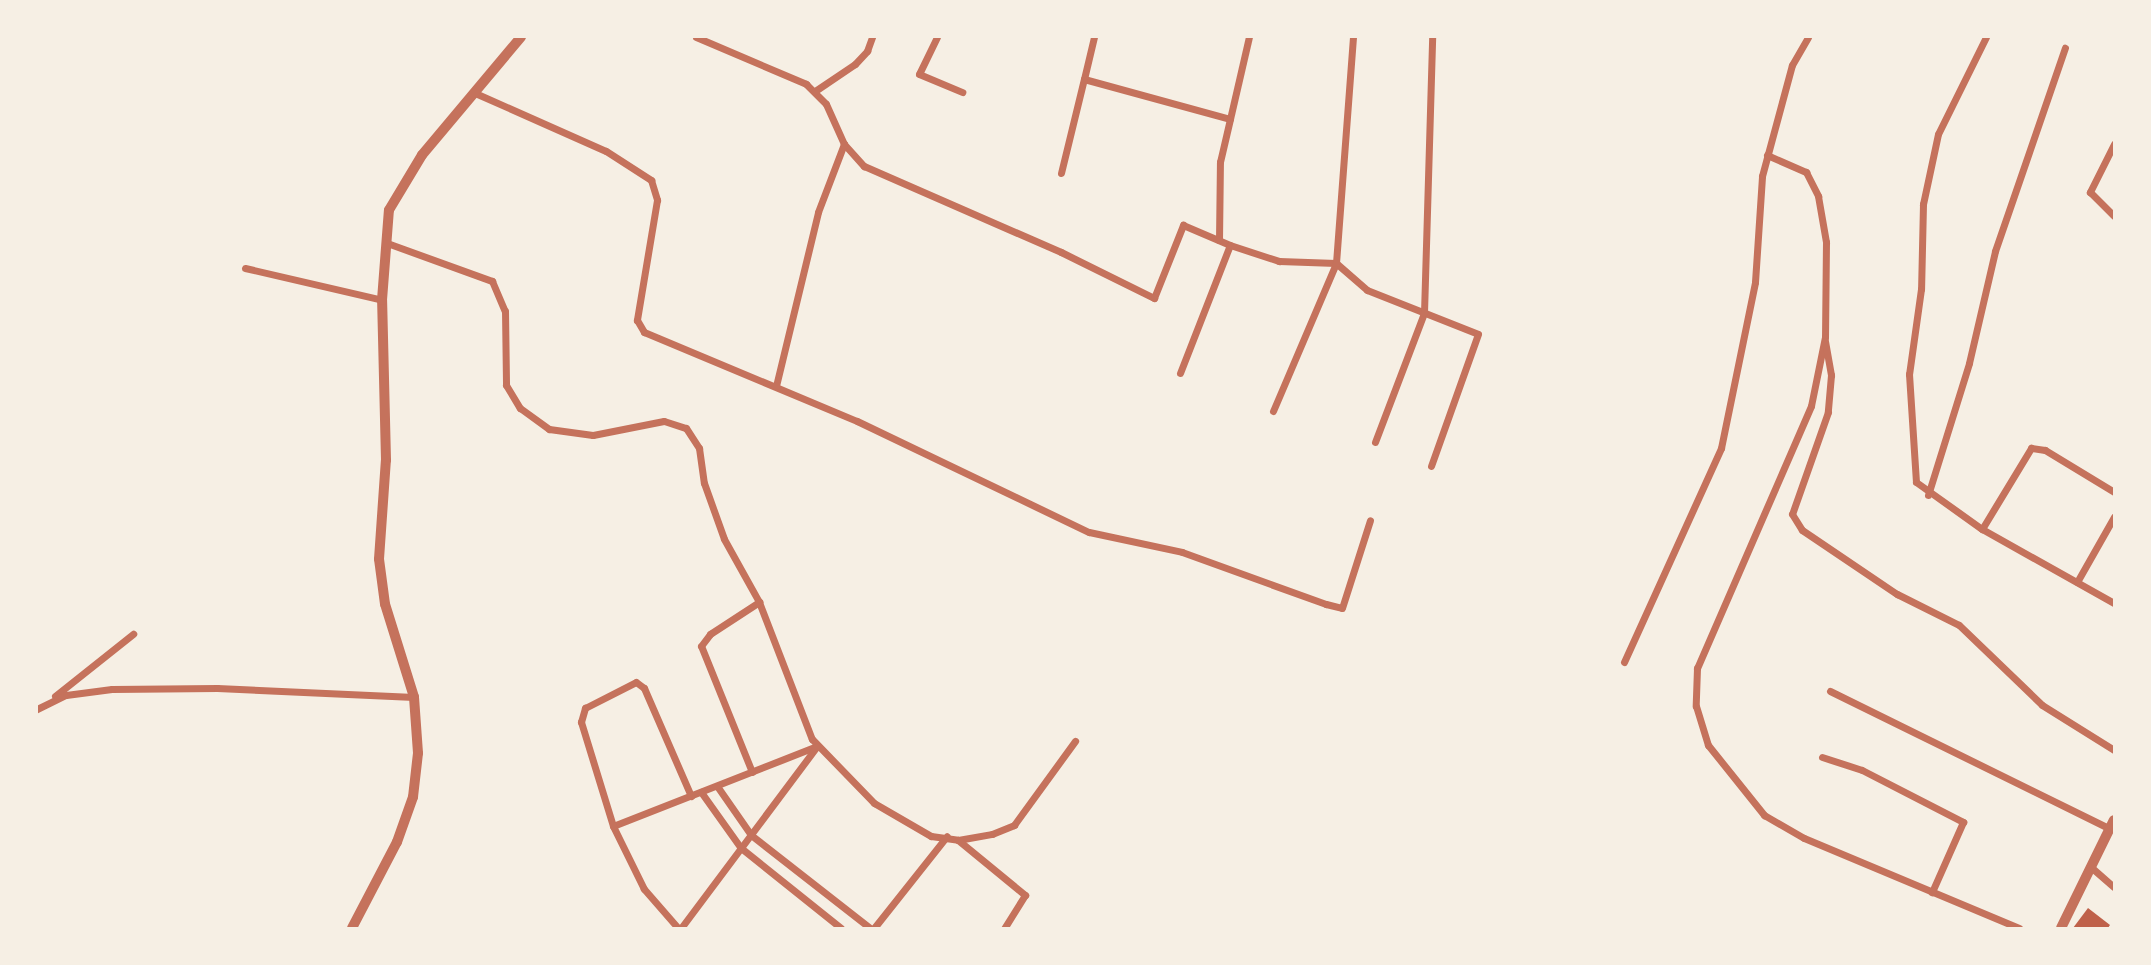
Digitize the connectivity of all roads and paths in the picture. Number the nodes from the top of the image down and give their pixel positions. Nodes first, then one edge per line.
1 (521, 37) edge
2 (696, 37) edge
3 (872, 37) edge
4 (937, 37) edge
5 (1094, 37) edge
6 (1249, 37) edge
7 (1353, 37) edge
8 (1432, 37) edge
9 (1808, 37) edge
10 (1986, 37) edge
11 (2065, 48) dead end
12 (1084, 79) junction
13 (815, 91) junction
14 (962, 92) dead end
15 (475, 93) junction
16 (1230, 119) junction
17 (844, 144) junction
18 (2114, 144) edge
19 (1767, 155) junction
20 (1060, 173) dead end
21 (2114, 216) edge
22 (1219, 240) junction
23 (387, 243) junction
24 (1230, 245) junction
25 (1336, 263) junction
26 (245, 268) dead end
27 (382, 300) junction
28 (1424, 313) junction
29 (1825, 337) junction
30 (1180, 373) dead end
31 (776, 386) junction
32 (1273, 411) dead end
33 (1375, 442) dead end
34 (1431, 466) dead end
35 (2114, 492) edge
36 (1928, 495) junction
37 (2114, 517) edge
38 (1370, 520) dead end
39 (1982, 529) junction
40 (2077, 582) junction
41 (759, 602) junction
42 (2114, 603) edge
43 (134, 634) dead end
44 (1624, 662) dead end
45 (1830, 691) dead end
46 (414, 697) junction
47 (51, 699) junction
48 (37, 709) edge
49 (1075, 741) dead end
50 (817, 746) junction
51 (2114, 750) edge
52 (1822, 757) dead end
53 (752, 772) junction
54 (717, 786) junction
55 (701, 792) junction
56 (691, 796) junction
57 (2112, 824) edge
58 (613, 826) junction
59 (751, 835) junction
60 (947, 836) junction
61 (958, 840) junction
62 (741, 848) junction
63 (2092, 868) junction
64 (2114, 887) edge
65 (1932, 892) junction
66 (352, 928) edge
67 (680, 928) edge
68 (841, 928) edge
69 (872, 928) edge
70 (1004, 928) edge
71 (2019, 928) edge
72 (2061, 928) edge

1 - 15 street
2 - 13 street
3 - 13 street
4 - 14 street
5 - 12 street
6 - 16 street
7 - 25 street
8 - 28 street
9 - 19 street
10 - 36 street
11 - 36 street
12 - 16 street
12 - 20 street
13 - 17 street
15 - 23 street
15 - 31 street
16 - 22 street
17 - 22 street
17 - 31 street
18 - 21 street
19 - 29 street
19 - 44 street
22 - 24 street
23 - 27 street
23 - 41 street
24 - 25 street
24 - 30 street
25 - 28 street
25 - 32 street
26 - 27 street
27 - 46 street
28 - 33 street
28 - 34 street
29 - 51 street
29 - 65 street
31 - 38 street
35 - 39 street
36 - 39 street
37 - 40 street
39 - 40 street
40 - 42 street
41 - 50 street
41 - 53 street
43 - 47 street
45 - 57 street
46 - 47 street
46 - 66 street
47 - 48 street
49 - 61 street
50 - 53 street
50 - 59 street
50 - 60 street
52 - 65 street
53 - 54 street
54 - 55 street
54 - 59 street
55 - 56 street
55 - 62 street
56 - 58 street
56 - 58 street
57 - 63 street
58 - 67 street
59 - 62 street
59 - 69 street
60 - 61 street
60 - 69 street
61 - 70 street
62 - 67 street
62 - 68 street
63 - 64 street
63 - 72 street
65 - 71 street

